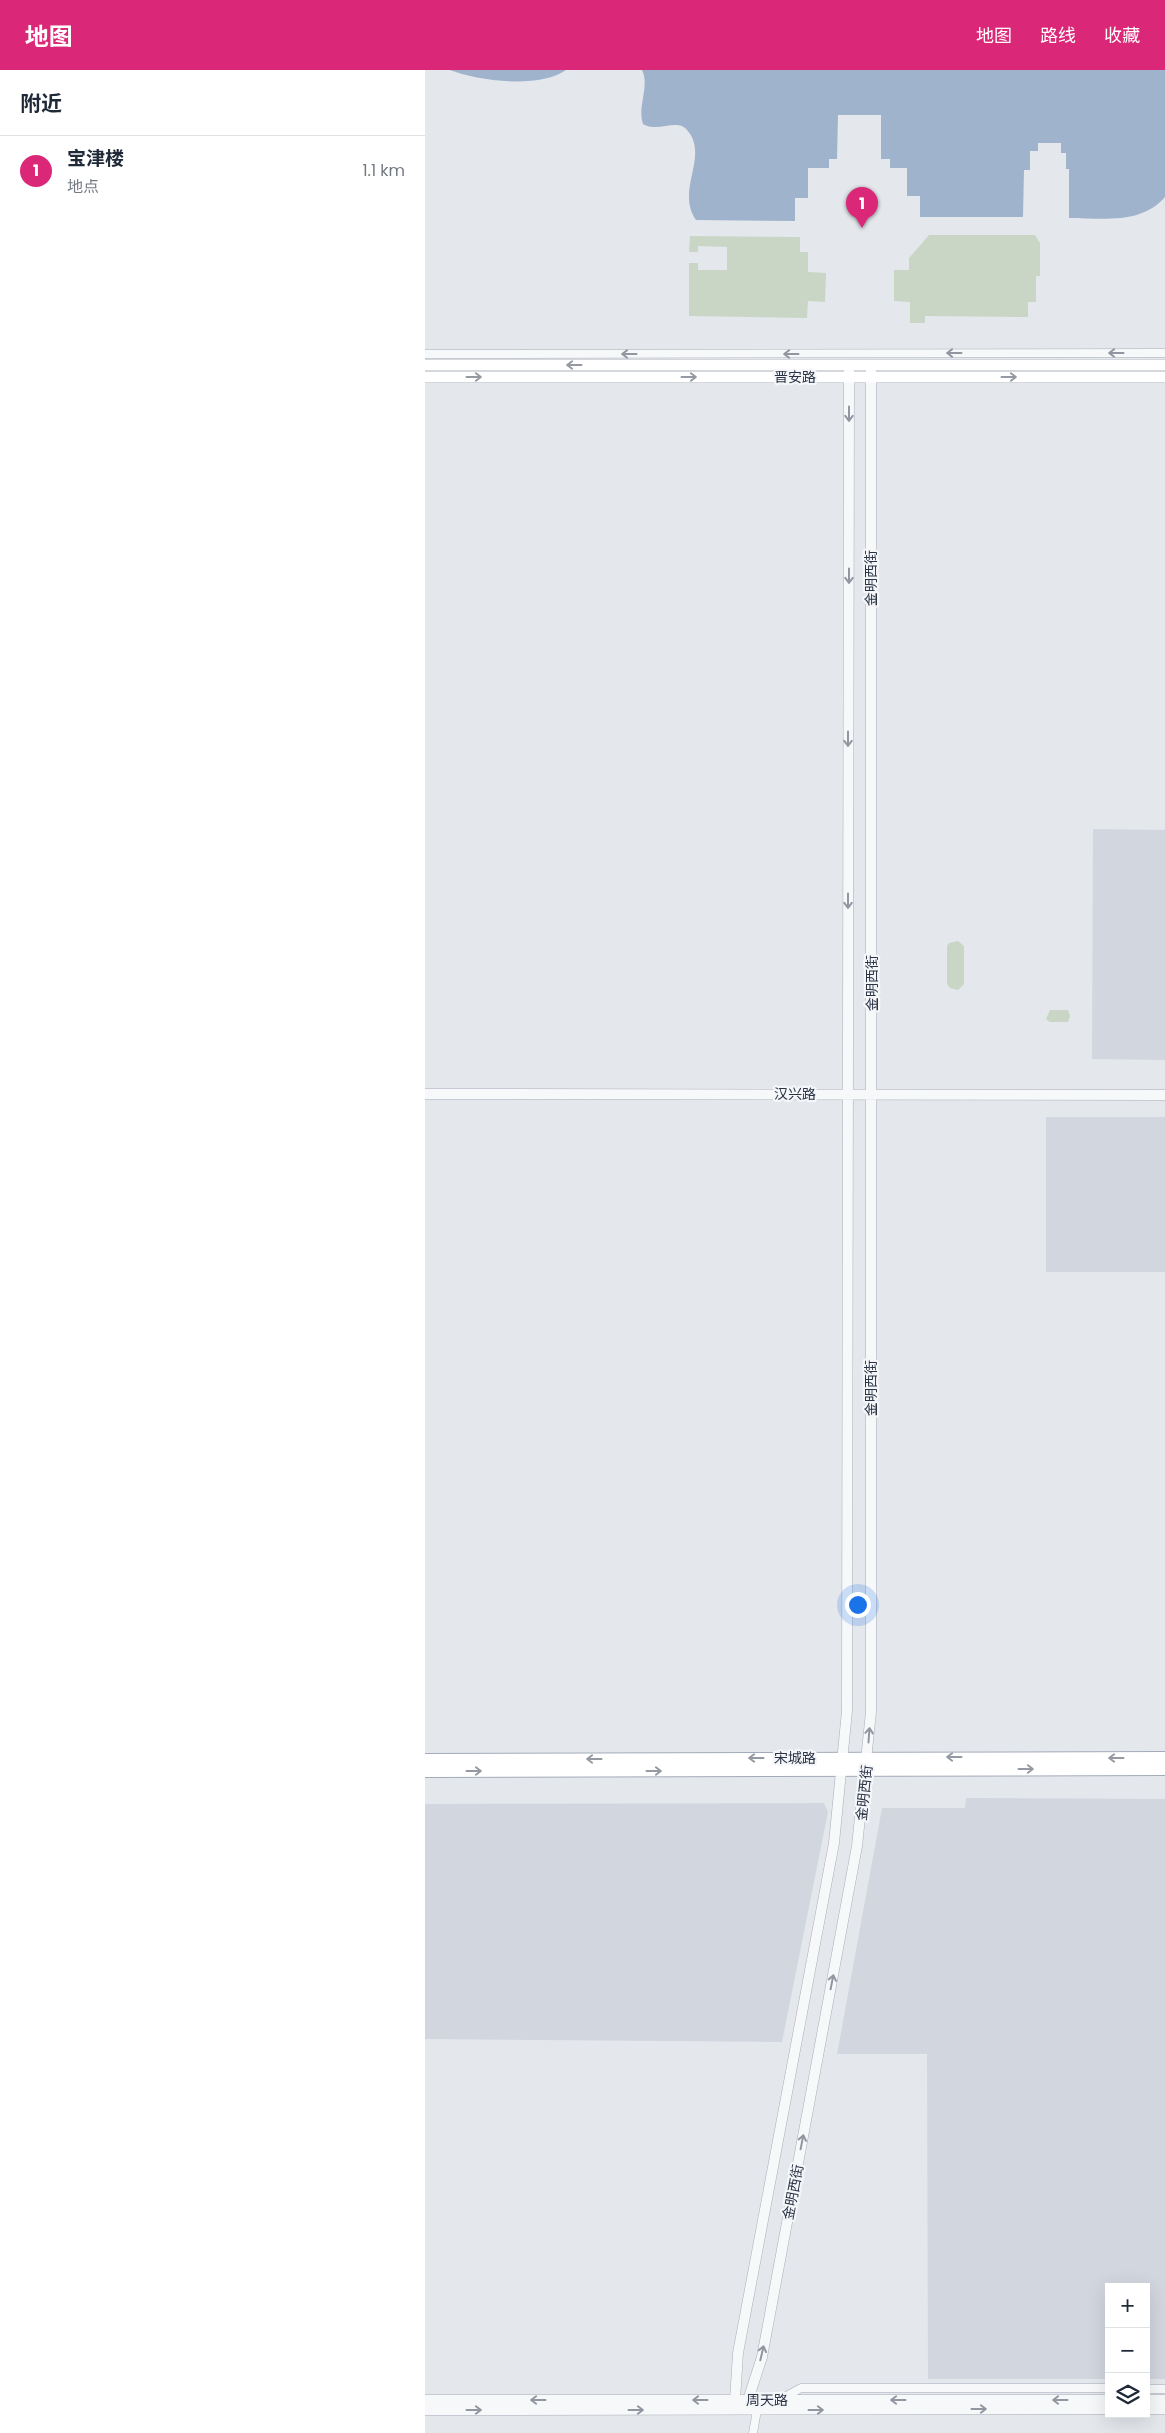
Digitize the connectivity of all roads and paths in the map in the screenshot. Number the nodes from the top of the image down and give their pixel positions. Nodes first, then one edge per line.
1 (1165, 353) edge
2 (425, 354) edge
3 (1165, 364) edge
4 (425, 365) edge
5 (849, 365) junction
6 (871, 371) junction
7 (425, 377) edge
8 (849, 377) junction
9 (1165, 377) edge
10 (425, 1094) edge
11 (1165, 1095) edge
12 (848, 1098) junction
13 (872, 1098) junction
14 (425, 1101) edge
15 (1165, 1101) edge
16 (1165, 1758) edge
17 (425, 1760) edge
18 (842, 1764) junction
19 (867, 1764) junction
20 (1165, 1769) edge
21 (425, 1772) edge
22 (1105, 2388) edge
23 (1150, 2389) edge
24 (1165, 2389) edge
25 (425, 2400) edge
26 (735, 2400) junction
27 (748, 2400) junction
28 (780, 2400) junction
29 (1105, 2400) edge
30 (1150, 2400) edge
31 (1165, 2400) edge
32 (1105, 2409) edge
33 (1150, 2409) edge
34 (425, 2410) edge
35 (757, 2410) junction
36 (1165, 2410) edge
37 (753, 2433) edge

1 -> 2 street
3 - 6 main road, 晋安路
5 -> 4 main road, 晋安路
5 - 6 main road, 晋安路
5 - 8 street, 金明西街
6 - 8 main road, 晋安路
6 -> 9 main road, 晋安路
6 - 13 street, 金明西街
7 -> 8 main road, 晋安路
8 -> 12 street, 金明西街
10 - 12 street, 汉兴路
11 - 13 street, 汉兴路
12 - 13 street, 汉兴路
12 - 14 street, 汉兴路
12 - 18 street, 金明西街
13 - 15 street, 汉兴路
19 -> 13 street, 金明西街
16 -> 19 main road, 宋城路
18 -> 17 main road, 宋城路
18 - 19 main road, 宋城路
21 -> 18 main road, 宋城路
18 - 26 street, 金明西街
19 -> 20 main road, 宋城路
27 -> 19 street, 金明西街
22 - 28 street
23 - 24 street
26 -> 25 street, 周天路
26 - 27 street, 周天路
27 - 28 street, 周天路
29 -> 28 street, 周天路
30 - 31 street
35 -> 32 street, 周天路
33 - 36 street
34 -> 35 street, 周天路
35 - 37 street

